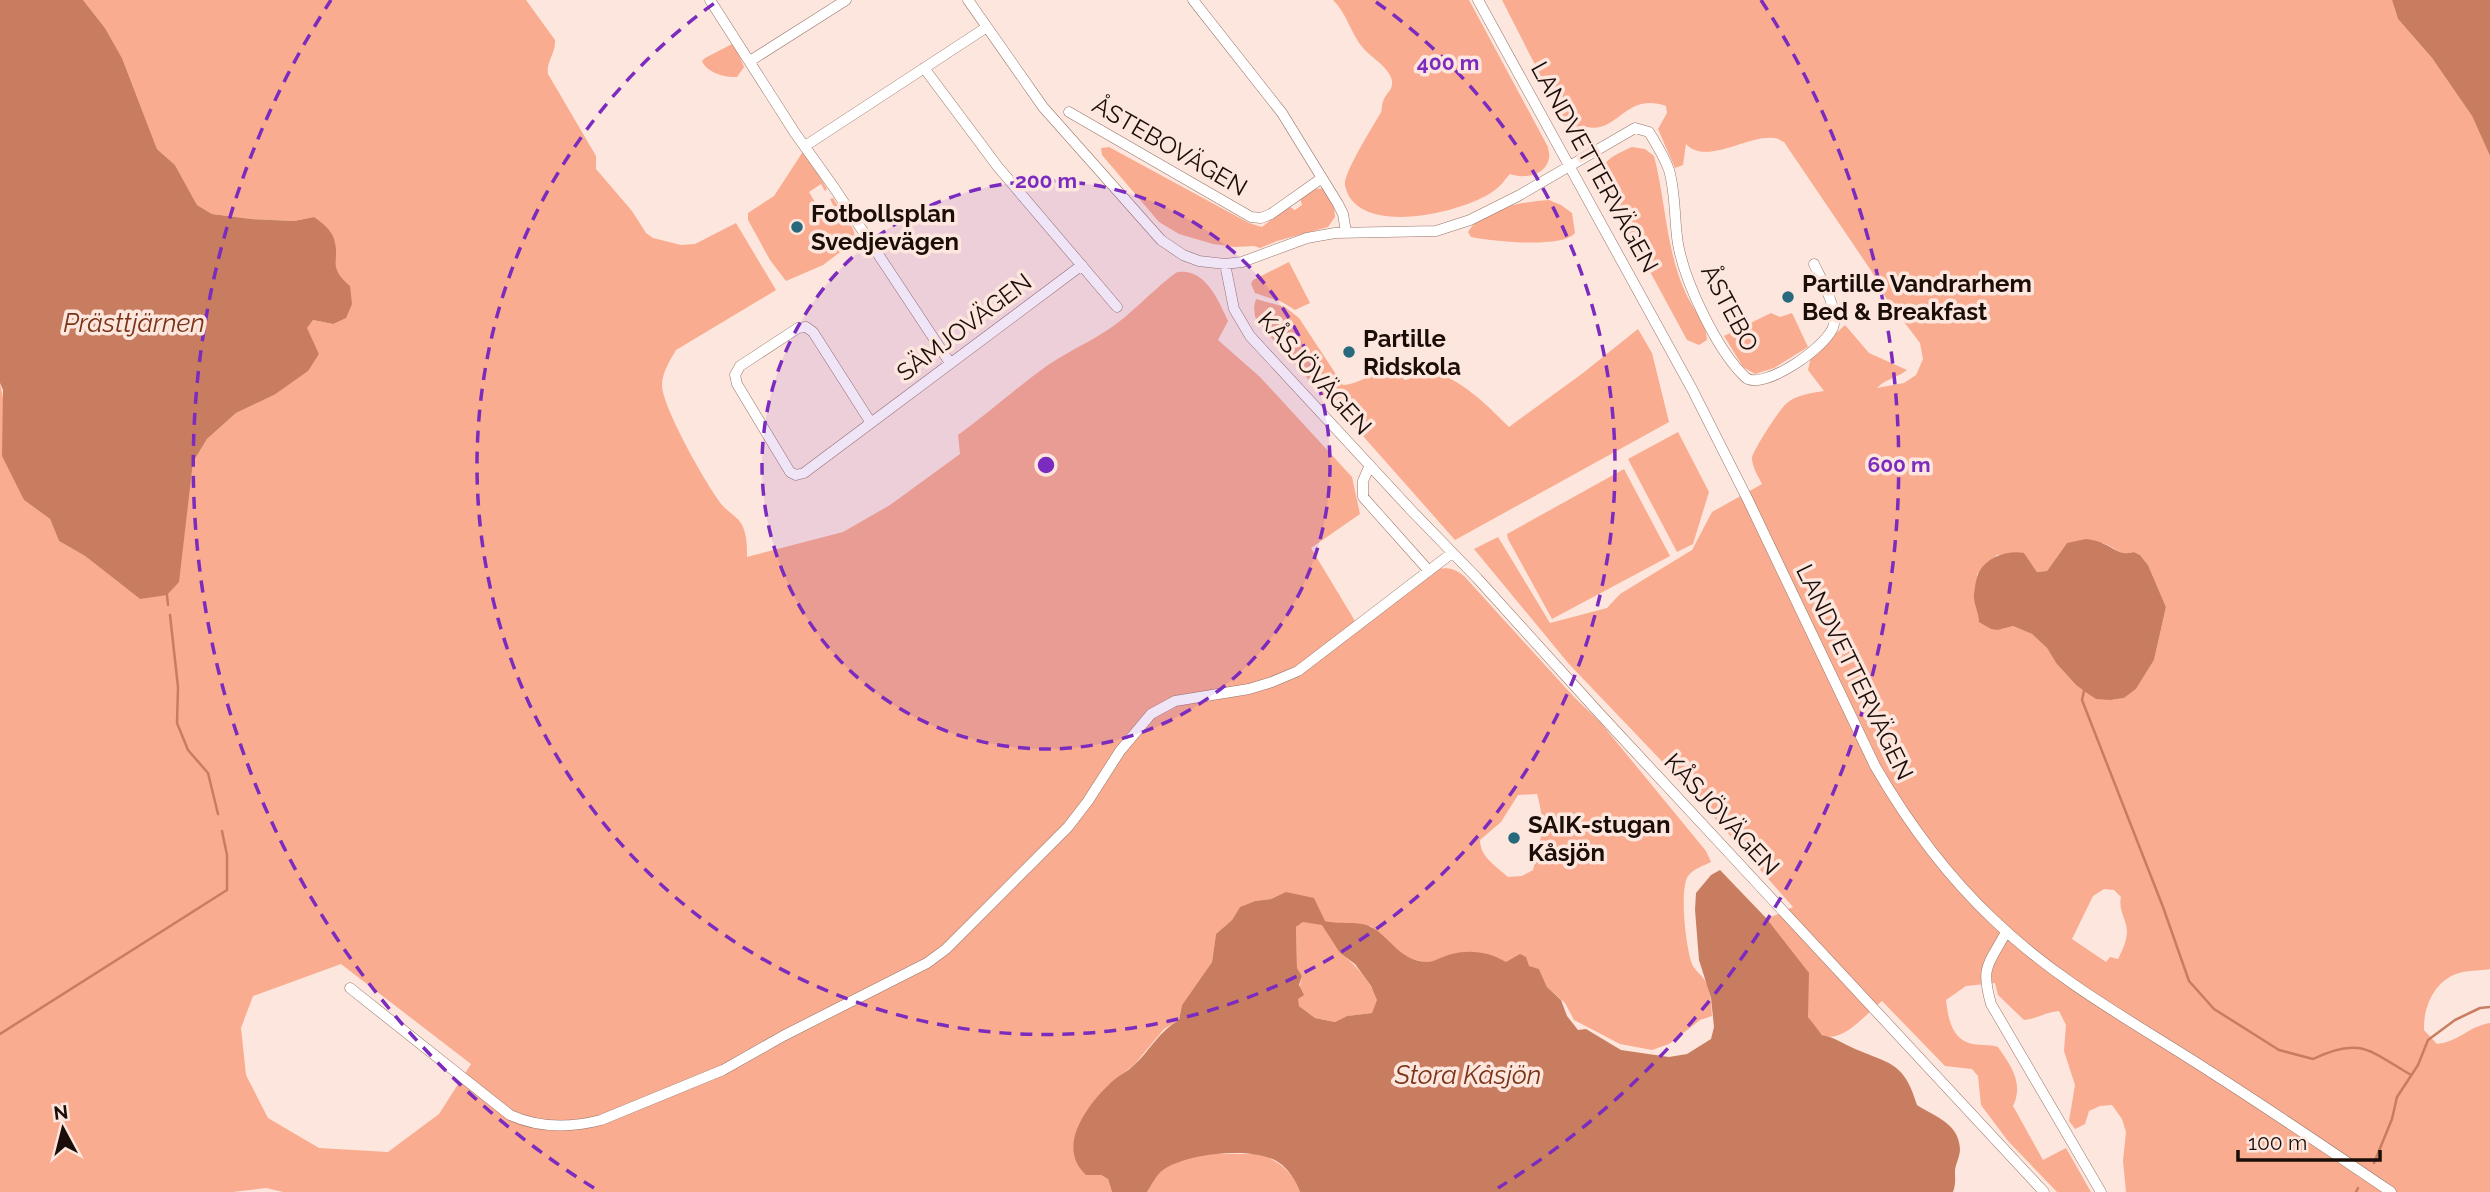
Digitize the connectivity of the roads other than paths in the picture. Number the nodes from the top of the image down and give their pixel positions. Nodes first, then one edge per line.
1 (710, 0) edge
2 (846, 0) edge
3 (968, 0) edge
4 (1193, 0) edge
5 (1478, 0) edge
6 (987, 27) junction
7 (750, 61) junction
8 (924, 68) junction
9 (1069, 112) dead end
10 (805, 145) junction
11 (1570, 165) junction
12 (1322, 178) junction
13 (1346, 232) junction
14 (1082, 264) junction
15 (1225, 264) junction
16 (1814, 264) dead end
17 (1117, 307) dead end
18 (950, 363) junction
19 (871, 423) junction
20 (1370, 465) junction
21 (1452, 553) junction
22 (1429, 571) junction
23 (2006, 932) junction
24 (350, 988) dead end
25 (2044, 1192) edge
26 (2101, 1192) edge
27 (2391, 1192) edge

1 - 7 street
2 - 7 street
3 - 6 street
4 - 12 street
5 - 11 street, LANDVETTERVÄGEN
6 - 8 street
6 - 15 street
7 - 10 street
8 - 10 street
8 - 14 street
9 - 12 street, ÅSTEBOVÄGEN
10 - 18 street
11 - 13 street
11 - 16 street, ÅSTEBO
11 - 23 street, LANDVETTERVÄGEN
12 - 13 street
13 - 15 street
14 - 17 street
14 - 18 street, SÄMJOVÄGEN
15 - 20 street, KÅSJÖVÄGEN
18 - 19 street, SÄMJOVÄGEN
19 - 19 street, SÄMJOVÄGEN
20 - 21 street, KÅSJÖVÄGEN
20 - 22 street, KÅSJÖVÄGEN
21 - 22 street
21 - 25 street, KÅSJÖVÄGEN
22 - 24 street
23 - 26 street
23 - 27 street, LANDVETTERVÄGEN

